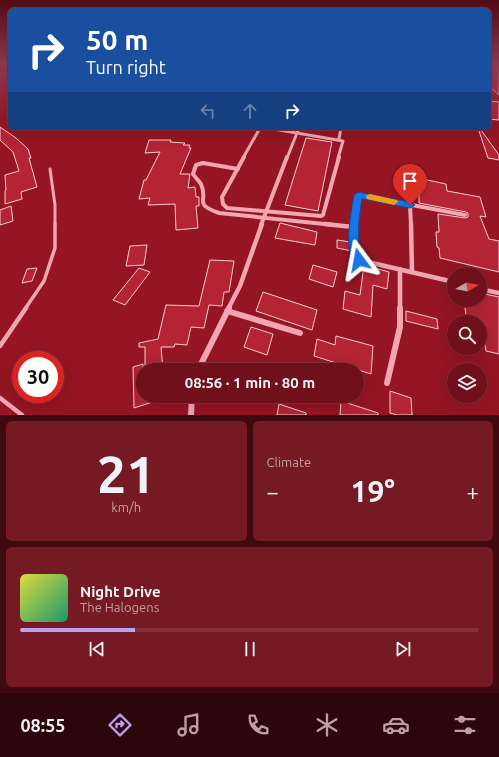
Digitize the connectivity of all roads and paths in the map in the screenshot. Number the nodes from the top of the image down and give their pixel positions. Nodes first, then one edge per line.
1 (259, 130) edge
2 (298, 130) edge
3 (341, 130) edge
4 (339, 139) junction
5 (50, 168) dead end
6 (238, 169) junction
7 (410, 205) junction
8 (265, 214) junction
9 (465, 215) dead end
10 (353, 227) junction
11 (400, 269) junction
12 (412, 272) junction
13 (447, 280) edge
14 (487, 290) edge
15 (499, 293) edge
16 (227, 311) junction
17 (300, 333) dead end
18 (0, 346) edge
19 (201, 363) edge
20 (387, 383) dead end
21 (0, 398) edge
22 (192, 403) edge
23 (22, 415) edge
24 (191, 415) edge

1 - 6 street
2 - 4 street
2 - 8 street
3 - 4 street
4 - 8 street
5 - 18 lane
6 - 8 street
6 - 8 street
7 - 9 street
7 - 10 street
7 - 12 street
8 - 10 street
8 - 16 street
10 - 11 street
11 - 12 street
11 - 20 street
12 - 13 street
14 - 15 street
16 - 17 street
16 - 19 street
21 - 23 lane
22 - 24 street

